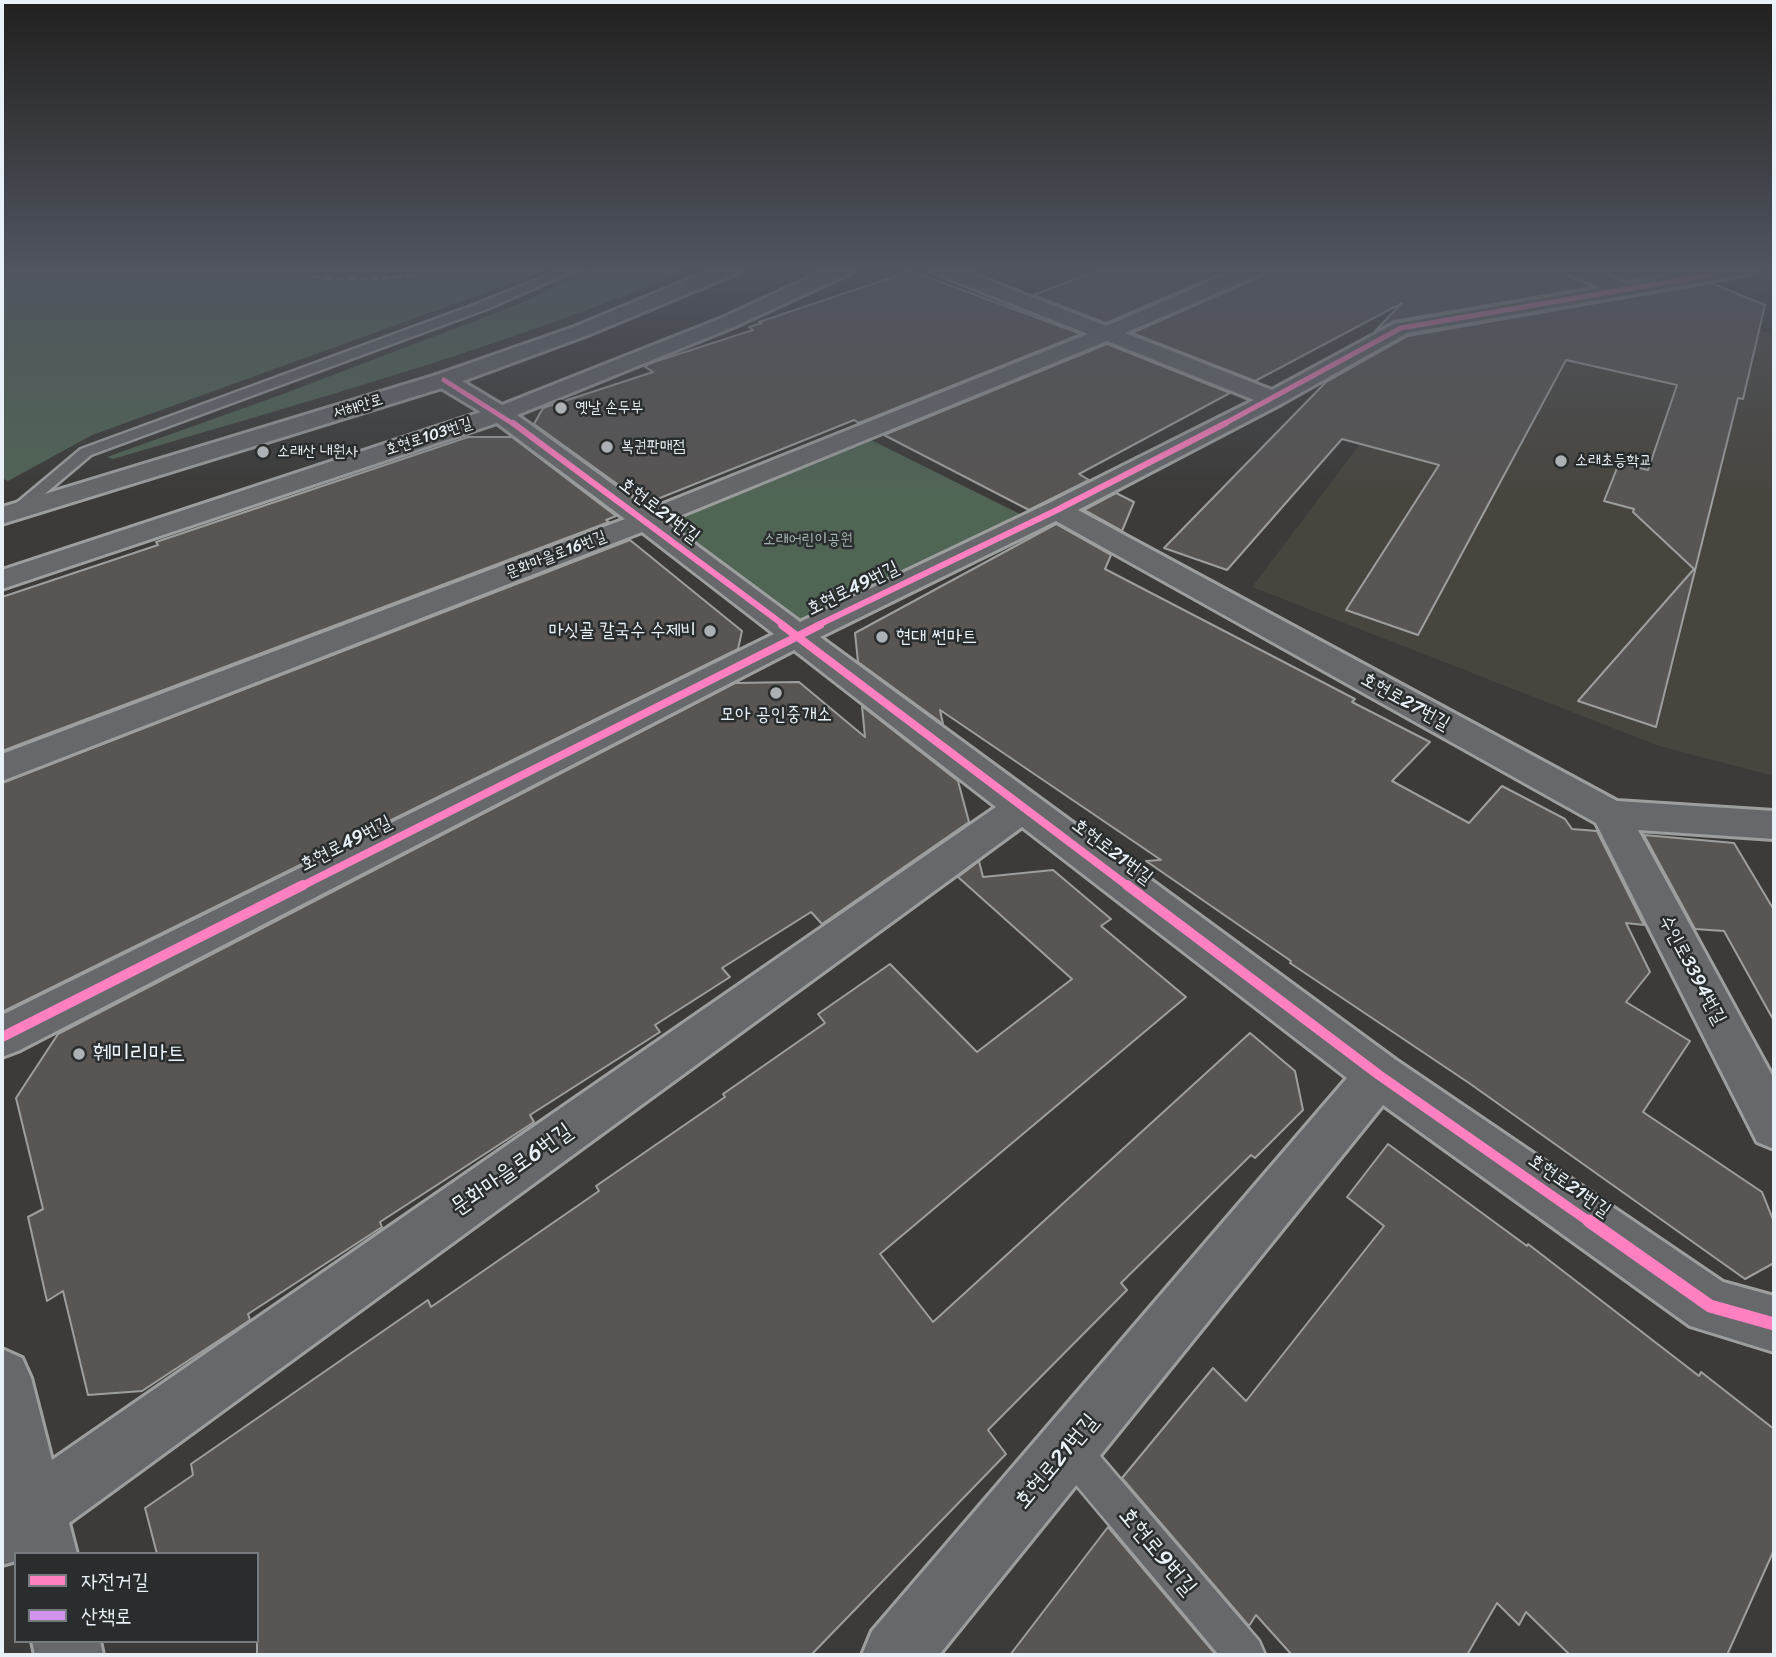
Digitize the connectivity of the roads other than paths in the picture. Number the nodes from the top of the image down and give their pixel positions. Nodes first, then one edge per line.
1 (376, 345) edge
2 (541, 345) edge
3 (671, 345) edge
4 (1081, 345) edge
5 (1134, 345) edge
6 (1370, 345) edge
7 (444, 380) junction
8 (1272, 399) junction
9 (500, 414) junction
10 (1057, 510) junction
11 (9, 513) edge
12 (645, 521) junction
13 (2, 580) edge
14 (796, 636) junction
15 (2, 768) edge
16 (1023, 807) junction
17 (1610, 814) junction
18 (1774, 825) edge
19 (2, 1037) edge
20 (1379, 1075) junction
21 (1774, 1126) edge
22 (1774, 1324) edge
23 (2, 1378) edge
24 (1069, 1448) junction
25 (27, 1532) edge
26 (896, 1655) edge
27 (1245, 1655) edge

1 - 11 lane, 서해안로
2 - 7 street, 서해안로
3 - 9 street, 호현로103번길
4 - 12 street, 문화마을로16번길
5 - 8 street
6 - 8 street, 호현로49번길
7 - 9 street, 호현로21번길
7 - 11 street, 서해안로
8 - 10 street, 호현로49번길
9 - 12 street, 호현로21번길
9 - 13 street, 호현로103번길
10 - 14 street, 호현로49번길
10 - 17 street, 호현로27번길
12 - 14 street, 호현로21번길
12 - 15 street, 문화마을로16번길
14 - 16 street, 호현로21번길
14 - 19 street, 호현로49번길
16 - 20 street, 호현로21번길
16 - 25 street, 문화마을로6번길
17 - 18 street, 호현로27번길
17 - 21 street, 수인로3394번길
20 - 22 street, 호현로21번길
20 - 24 street, 호현로21번길
23 - 25 street
24 - 26 street, 호현로21번길
24 - 27 lane, 호현로9번길

